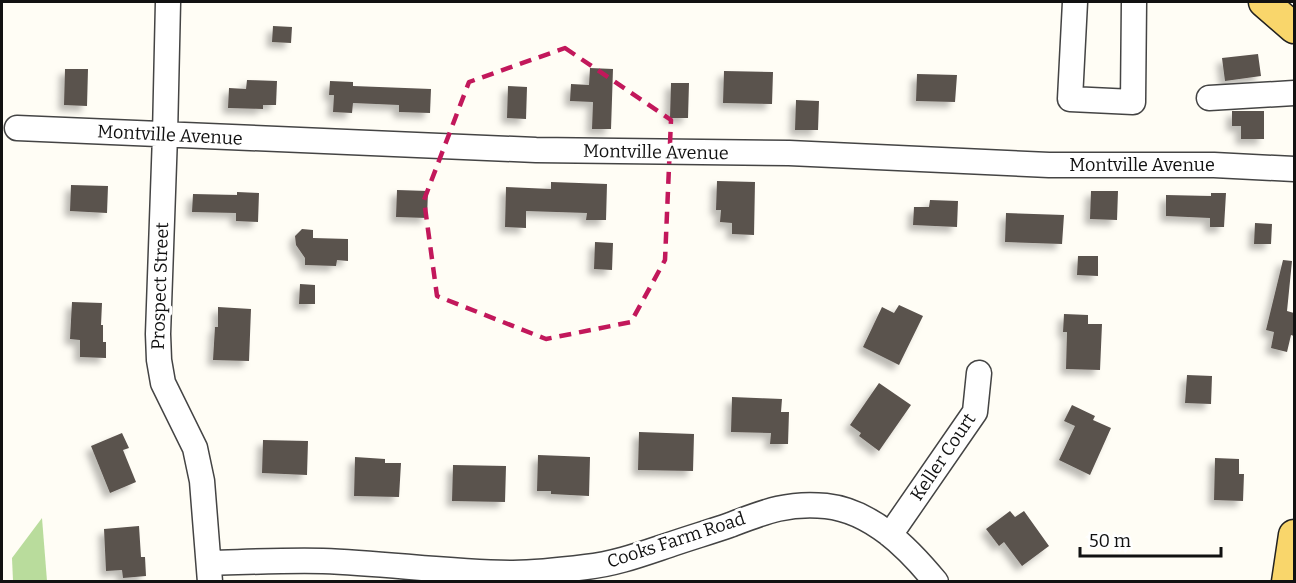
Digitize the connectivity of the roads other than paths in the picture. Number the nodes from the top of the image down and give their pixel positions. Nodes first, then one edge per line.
1 (168, 2) edge
2 (1075, 2) edge
3 (1134, 2) edge
4 (1264, 2) edge
5 (1294, 28) edge
6 (1294, 93) edge
7 (1209, 98) dead end
8 (17, 128) dead end
9 (165, 135) junction
10 (1294, 169) edge
11 (979, 373) dead end
12 (890, 535) junction
13 (1294, 535) edge
14 (210, 572) edge
15 (936, 582) edge
16 (1287, 582) edge

1 - 9 street, Prospect Street
2 - 3 street
4 - 5 main road
6 - 7 street
8 - 9 street, Montville Avenue
9 - 10 street, Montville Avenue
9 - 14 street, Prospect Street
11 - 12 street, Keller Court
12 - 14 street, Cooks Farm Road
12 - 15 street, Cooks Farm Road
13 - 16 main road

